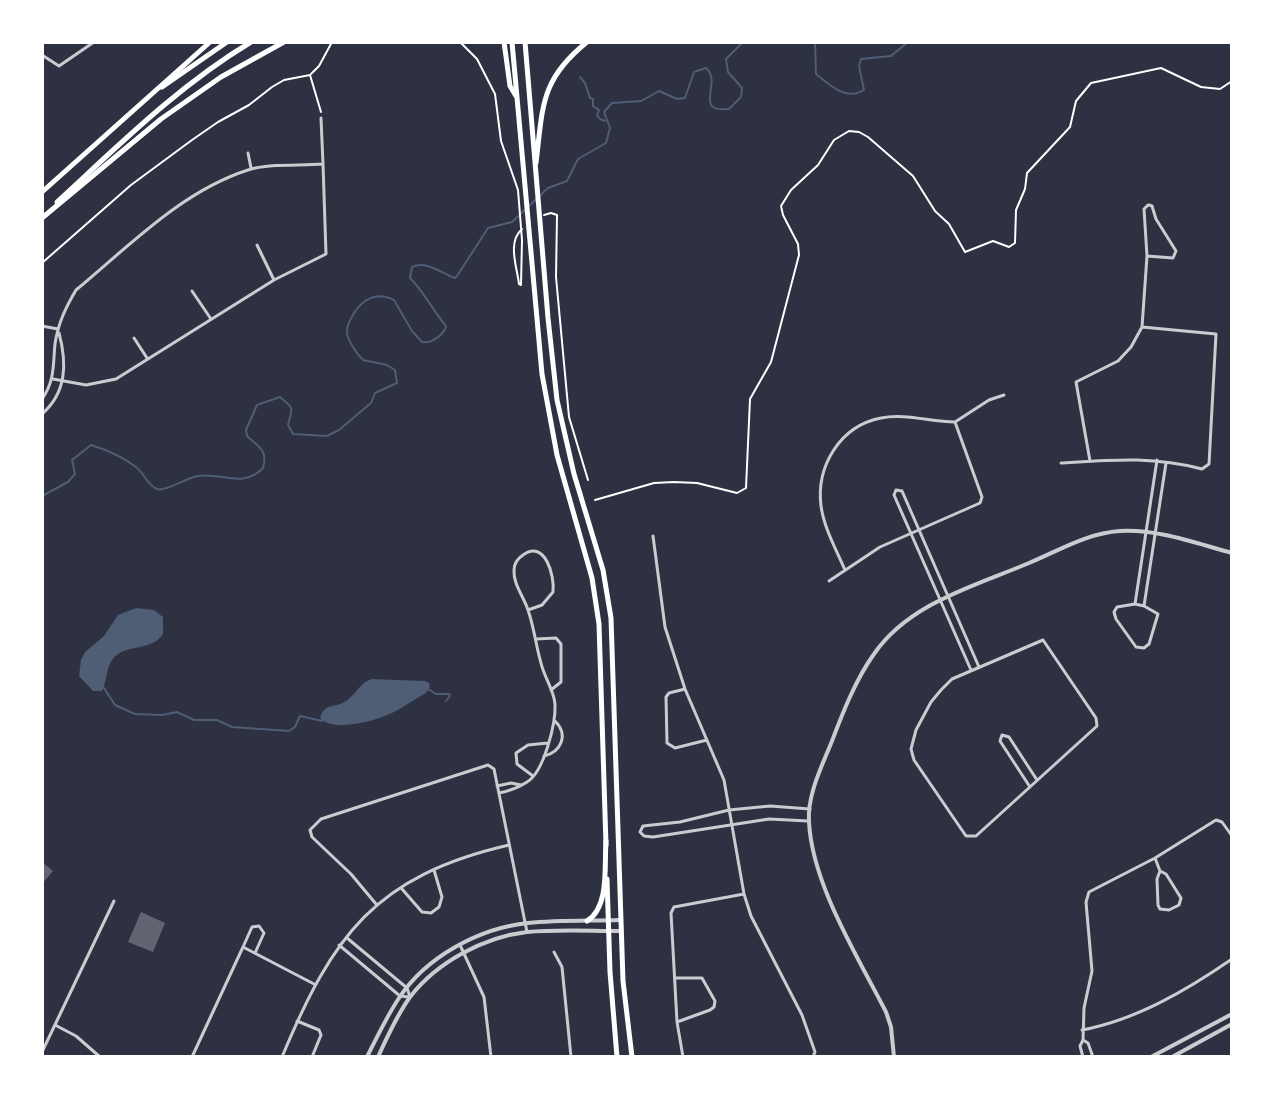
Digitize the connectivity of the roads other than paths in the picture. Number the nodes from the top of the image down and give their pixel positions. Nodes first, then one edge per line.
1 (94, 42) edge
2 (210, 42) edge
3 (227, 42) edge
4 (251, 42) edge
5 (284, 42) edge
6 (504, 42) edge
7 (512, 42) edge
8 (525, 42) edge
9 (587, 42) edge
10 (42, 55) edge
11 (516, 96) junction
12 (143, 100) junction
13 (321, 118) road end
14 (248, 153) dead end
15 (323, 164) junction
16 (251, 168) junction
17 (535, 176) junction
18 (42, 192) edge
19 (42, 217) edge
20 (257, 245) dead end
21 (1147, 256) junction
22 (274, 280) junction
23 (192, 291) dead end
24 (211, 319) junction
25 (42, 326) edge
26 (1142, 327) junction
27 (58, 329) junction
28 (134, 338) dead end
29 (148, 359) junction
30 (53, 379) junction
31 (63, 381) junction
32 (1004, 395) dead end
33 (42, 399) edge
34 (42, 414) edge
35 (955, 422) junction
36 (1157, 460) junction
37 (1090, 461) junction
38 (1166, 461) junction
39 (1061, 463) dead end
40 (919, 529) junction
41 (1145, 531) junction
42 (1155, 532) junction
43 (910, 533) junction
44 (653, 536) dead end
45 (1232, 553) edge
46 (845, 570) junction
47 (829, 581) dead end
48 (949, 596) junction
49 (941, 600) junction
50 (1135, 604) junction
51 (1144, 606) junction
52 (528, 610) junction
53 (536, 639) junction
54 (979, 667) junction
55 (971, 670) junction
56 (685, 689) junction
57 (551, 690) junction
58 (554, 720) junction
59 (707, 740) junction
60 (548, 743) junction
61 (544, 756) junction
62 (533, 776) junction
63 (1037, 780) junction
64 (521, 785) junction
65 (497, 786) junction
66 (1030, 787) junction
67 (499, 793) junction
68 (810, 809) junction
69 (729, 810) junction
70 (809, 821) junction
71 (680, 822) junction
72 (733, 825) junction
73 (682, 834) junction
74 (1232, 836) edge
75 (606, 841) junction
76 (509, 845) junction
77 (1155, 858) junction
78 (434, 870) junction
79 (1160, 871) junction
80 (401, 887) junction
81 (744, 894) junction
82 (114, 901) dead end
83 (376, 904) junction
84 (620, 920) junction
85 (587, 921) junction
86 (608, 921) junction
87 (526, 923) junction
88 (608, 931) junction
89 (620, 931) junction
90 (527, 932) junction
91 (344, 938) junction
92 (339, 945) junction
93 (460, 945) junction
94 (243, 947) junction
95 (554, 952) dead end
96 (255, 953) junction
97 (464, 953) junction
98 (1232, 959) edge
99 (675, 978) junction
100 (314, 984) junction
101 (407, 988) junction
102 (400, 996) junction
103 (410, 997) junction
104 (1232, 1014) edge
105 (297, 1021) junction
106 (677, 1022) junction
107 (54, 1024) junction
108 (1232, 1024) edge
109 (1082, 1030) junction
110 (1083, 1040) junction
111 (42, 1052) edge
112 (100, 1057) edge
113 (192, 1057) edge
114 (282, 1057) edge
115 (312, 1057) edge
116 (367, 1057) edge
117 (378, 1057) edge
118 (491, 1057) edge
119 (571, 1057) edge
120 (619, 1057) edge
121 (632, 1057) edge
122 (683, 1057) edge
123 (813, 1057) edge
124 (894, 1057) edge
125 (1083, 1057) edge
126 (1093, 1057) edge
127 (1153, 1057) edge
128 (1172, 1057) edge

1 - 10 street
2 - 12 main road
3 - 12 main road
4 - 19 main road
5 - 19 main road
6 - 11 main road
7 - 11 main road
8 - 17 main road
9 - 17 main road
11 - 75 main road
12 - 18 main road
13 - 15 street
14 - 16 street
15 - 16 street
15 - 22 street
16 - 27 street
17 - 84 main road
20 - 22 street
21 - 21 street
21 - 26 street
22 - 24 street
23 - 24 street
24 - 29 street
25 - 27 street
26 - 37 street
26 - 38 street
27 - 30 street
27 - 31 street
28 - 29 street
29 - 31 street
30 - 31 street
30 - 33 street
31 - 34 street
32 - 35 street
35 - 40 street
35 - 46 street
36 - 37 street
36 - 38 street
36 - 41 street
37 - 39 street
38 - 42 street
40 - 43 street
40 - 43 street
40 - 48 street
41 - 42 street
41 - 48 street
41 - 50 street
42 - 45 street
42 - 51 street
43 - 46 street
43 - 49 street
44 - 56 street
46 - 47 street
48 - 49 street
48 - 54 street
49 - 55 street
49 - 68 street
50 - 51 street
50 - 51 street
52 - 52 street
52 - 53 street
53 - 57 street
53 - 57 street
54 - 55 street
54 - 63 street
55 - 66 street
56 - 59 street
56 - 59 street
57 - 58 street
58 - 60 street
58 - 61 street
59 - 69 street
60 - 61 street
60 - 62 street
61 - 62 street
62 - 64 street
63 - 66 street
63 - 66 street
64 - 65 street
64 - 67 street
65 - 67 street
65 - 83 street
67 - 76 street
68 - 69 street
68 - 70 street
69 - 71 street
69 - 72 street
70 - 72 street
70 - 124 street
71 - 73 street
71 - 73 street
72 - 73 street
72 - 81 street
74 - 77 street
75 - 85 main road
75 - 86 main road
76 - 78 street
76 - 87 street
77 - 79 street
77 - 109 street
78 - 80 street
78 - 80 street
79 - 79 street
80 - 83 street
81 - 99 street
81 - 123 street
82 - 107 street
83 - 91 street
84 - 86 street
84 - 89 main road
85 - 86 street
85 - 87 street
86 - 88 main road
87 - 90 street
87 - 93 street
88 - 89 street
88 - 90 street
88 - 120 main road
89 - 121 main road
90 - 97 street
91 - 92 street
91 - 101 street
92 - 100 street
92 - 102 street
93 - 97 street
93 - 101 street
94 - 96 street
94 - 96 street
94 - 113 street
95 - 119 street
96 - 100 street
97 - 103 street
97 - 118 street
98 - 109 street
99 - 106 street
99 - 106 street
100 - 105 street
101 - 102 street
101 - 103 street
102 - 103 street
102 - 116 street
103 - 117 street
104 - 127 street
105 - 114 street
105 - 115 street
106 - 122 street
107 - 111 street
107 - 112 street
108 - 128 street
109 - 110 street
110 - 125 street
110 - 126 street

